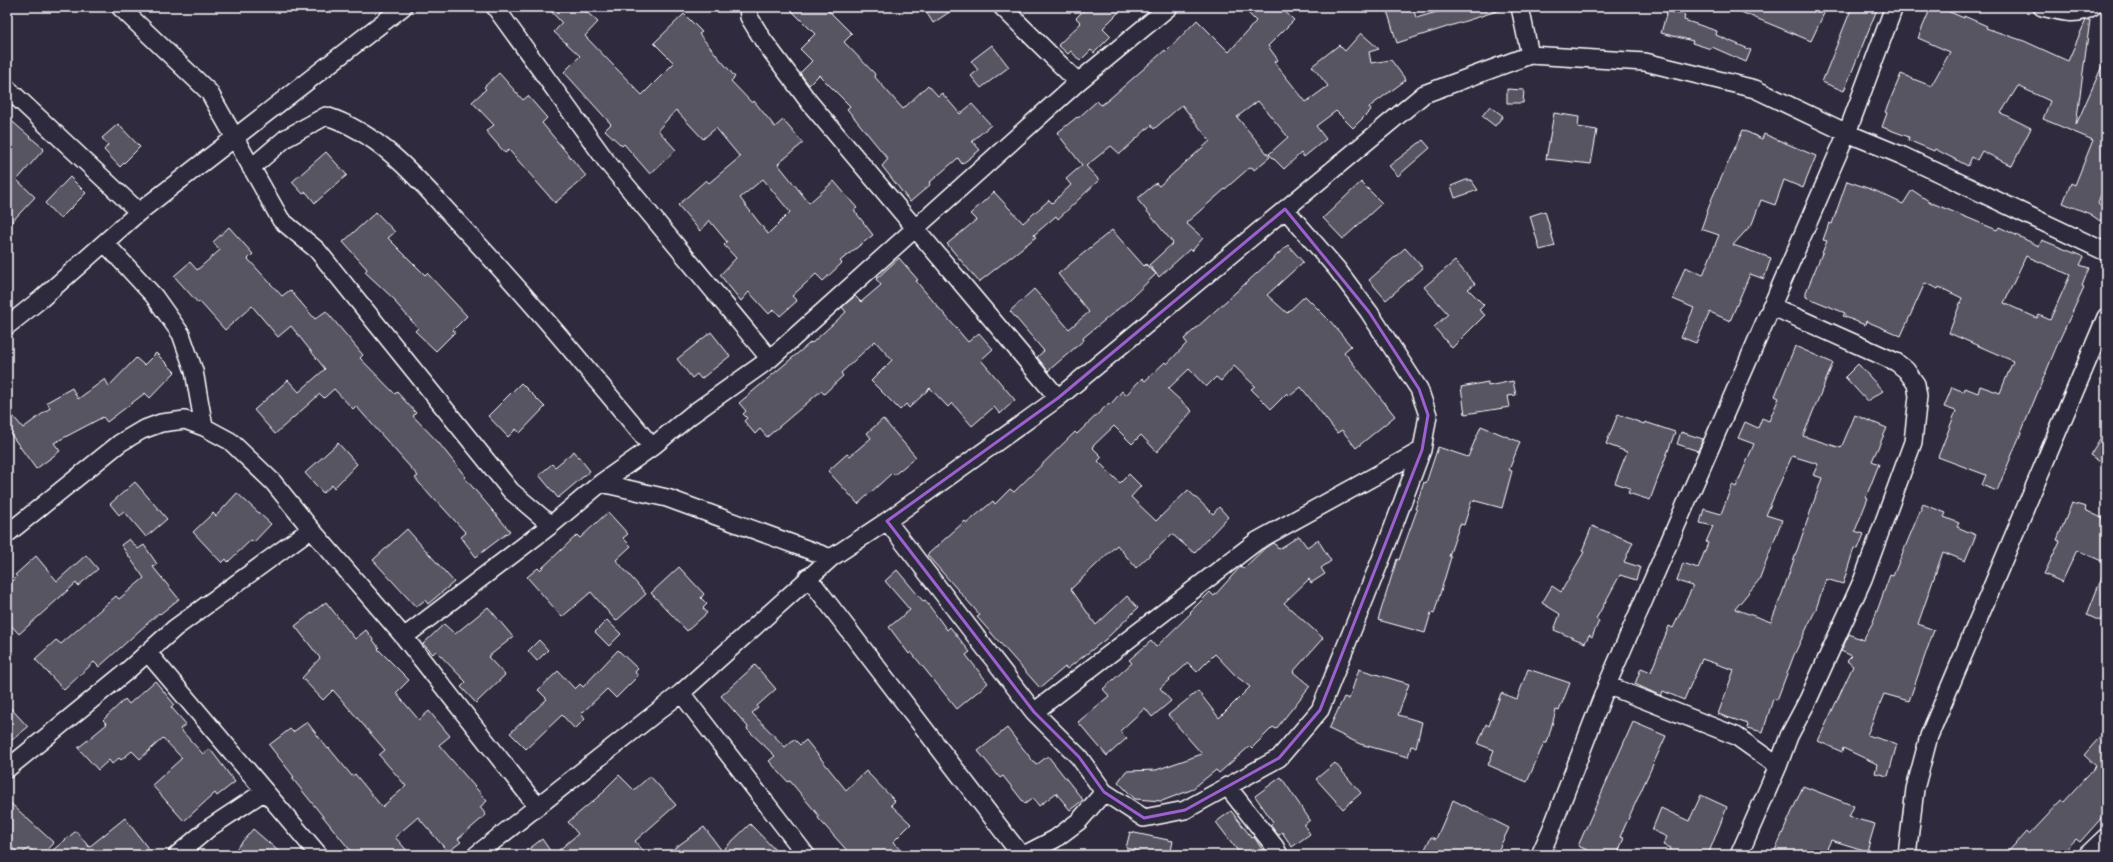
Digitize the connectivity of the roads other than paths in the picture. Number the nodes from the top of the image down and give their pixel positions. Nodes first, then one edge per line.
1 (120, 7) edge
2 (403, 7) edge
3 (495, 7) edge
4 (1002, 7) edge
5 (1169, 7) edge
6 (1520, 7) edge
7 (1894, 7) edge
8 (2042, 7) edge
9 (2092, 7) edge
10 (745, 10) edge
11 (1530, 55) junction
12 (1078, 82) junction
13 (7, 88) edge
14 (1847, 133) junction
15 (235, 139) junction
16 (251, 168) junction
17 (1285, 210) junction
18 (139, 212) junction
19 (914, 228) junction
20 (105, 243) junction
21 (2106, 252) edge
22 (1771, 306) junction
23 (2106, 317) edge
24 (7, 326) edge
25 (770, 359) junction
26 (1058, 398) junction
27 (204, 427) junction
28 (652, 447) junction
29 (1422, 450) junction
30 (601, 483) junction
31 (887, 521) junction
32 (551, 525) junction
33 (311, 529) junction
34 (7, 534) edge
35 (831, 558) junction
36 (808, 577) junction
37 (404, 637) junction
38 (148, 653) junction
39 (1607, 686) junction
40 (681, 693) junction
41 (1034, 712) junction
42 (1778, 766) junction
43 (7, 769) edge
44 (1227, 786) junction
45 (265, 791) junction
46 (1104, 792) junction
47 (537, 806) junction
48 (2106, 837) edge
49 (177, 855) edge
50 (320, 855) edge
51 (476, 855) edge
52 (806, 855) edge
53 (1021, 855) edge
54 (1024, 855) edge
55 (1279, 855) edge
56 (1540, 855) edge
57 (1739, 855) edge
58 (1907, 855) edge
59 (2087, 855) edge

1 - 15 street
2 - 15 street
3 - 25 street
4 - 12 street
5 - 12 street
6 - 11 street
7 - 14 street
8 - 9 street
10 - 19 street
11 - 14 street
11 - 17 street
12 - 19 street
13 - 18 street
14 - 21 street
14 - 22 street
15 - 16 street
15 - 18 street
16 - 28 street
16 - 32 street
17 - 26 street
17 - 29 street
18 - 20 street
19 - 25 street
19 - 26 street
20 - 24 street
20 - 27 street
22 - 39 street
22 - 42 street
23 - 58 street
25 - 28 street
26 - 31 street
27 - 33 street
27 - 34 street
28 - 30 street
29 - 41 street
29 - 44 street
30 - 32 street
30 - 35 street
31 - 35 street
31 - 41 street
32 - 37 street
33 - 37 street
33 - 38 street
35 - 36 street
36 - 40 street
36 - 53 street
37 - 47 street
38 - 43 street
38 - 45 street
39 - 42 street
39 - 56 street
40 - 47 street
40 - 52 street
41 - 46 street
42 - 57 street
44 - 46 street
44 - 55 street
45 - 49 street
45 - 50 street
46 - 54 street
47 - 51 street
48 - 59 street

